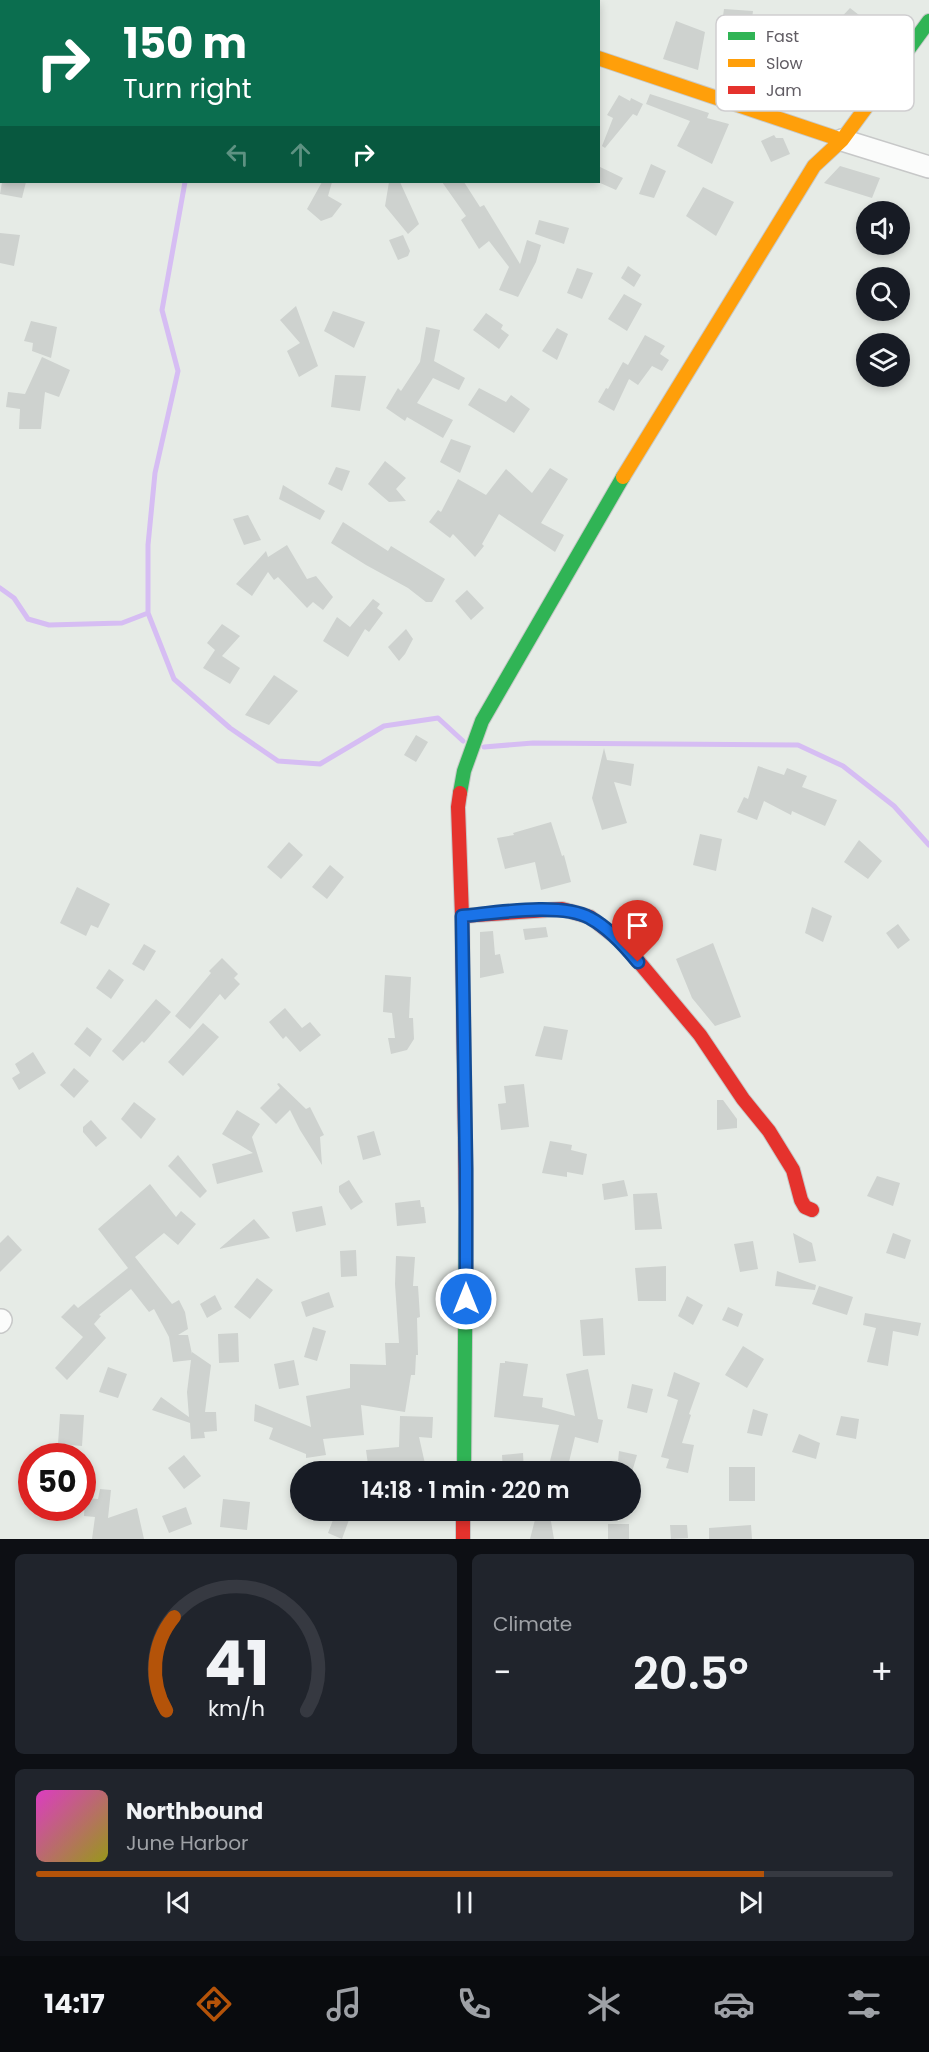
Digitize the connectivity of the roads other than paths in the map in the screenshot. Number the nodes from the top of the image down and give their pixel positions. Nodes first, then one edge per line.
1 (929, 21) edge
2 (914, 42) edge
3 (600, 59) edge
4 (716, 98) edge
5 (756, 111) edge
6 (863, 111) edge
7 (842, 140) junction
8 (929, 167) edge
9 (462, 916) junction
10 (812, 1210) dead end
11 (464, 1461) edge
12 (463, 1521) edge
13 (463, 1539) edge

1 - 2 main road
3 - 4 main road
5 - 7 main road
6 - 7 main road
7 - 8 street
7 - 9 main road
9 - 10 main road
9 - 11 main road
12 - 13 main road

